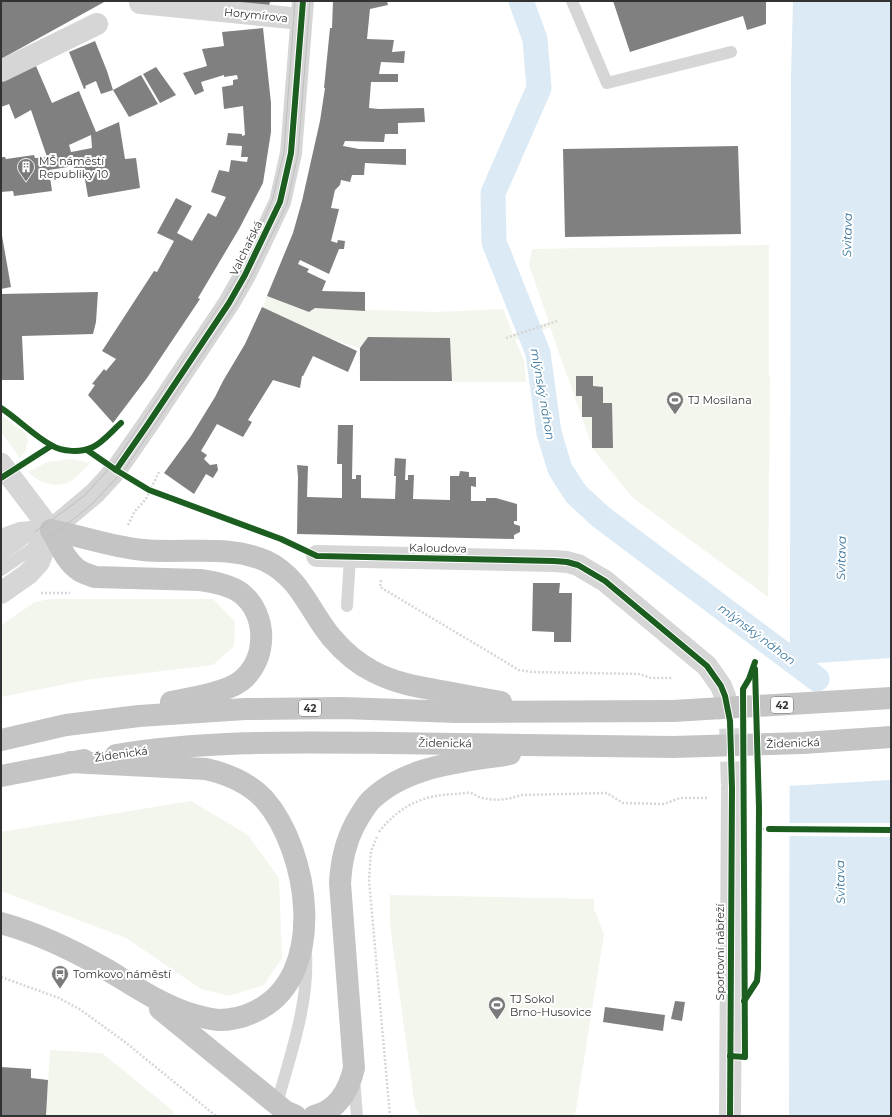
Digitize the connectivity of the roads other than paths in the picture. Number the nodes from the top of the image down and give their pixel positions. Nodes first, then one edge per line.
1 (572, 1) edge
2 (140, 3) dead end
3 (302, 10) edge
4 (96, 24) dead end
5 (731, 52) dead end
6 (1, 71) edge
7 (1, 464) edge
8 (45, 533) junction
9 (1, 540) edge
10 (1, 556) edge
11 (317, 556) dead end
12 (350, 556) junction
13 (1, 570) edge
14 (1, 593) edge
15 (347, 606) dead end
16 (725, 696) tunnel mouth
17 (891, 698) edge
18 (555, 712) junction
19 (66, 725) junction
20 (891, 738) edge
21 (1, 740) edge
22 (562, 745) junction
23 (70, 762) junction
24 (3, 776) edge
25 (723, 793) tunnel mouth
26 (1, 923) edge
27 (304, 924) junction
28 (135, 988) junction
29 (354, 1068) junction
30 (277, 1104) junction
31 (296, 1116) edge
32 (314, 1116) edge
33 (357, 1116) edge
34 (730, 1116) edge

1 - 5 lane
2 - 3 street, Horymírova
3 - 8 street, Valchařská
4 - 6 street
7 - 8 street
8 - 9 street
8 - 10 lane
8 - 13 lane
8 - 14 street
8 - 18 highway
8 - 19 highway
11 - 12 street, Kaloudova
12 - 15 lane
12 - 16 street, Kaloudova
17 - 18 highway, 42, bridge
18 - 19 highway, 42
19 - 21 highway, 42
20 - 22 highway, Židenická, bridge
22 - 23 highway, Židenická
22 - 29 highway
23 - 24 highway, Židenická
23 - 27 highway
25 - 34 street, Sportovní nábřeží
26 - 28 highway
27 - 28 highway
27 - 30 lane
28 - 30 highway
29 - 32 highway
29 - 33 lane
30 - 31 highway

